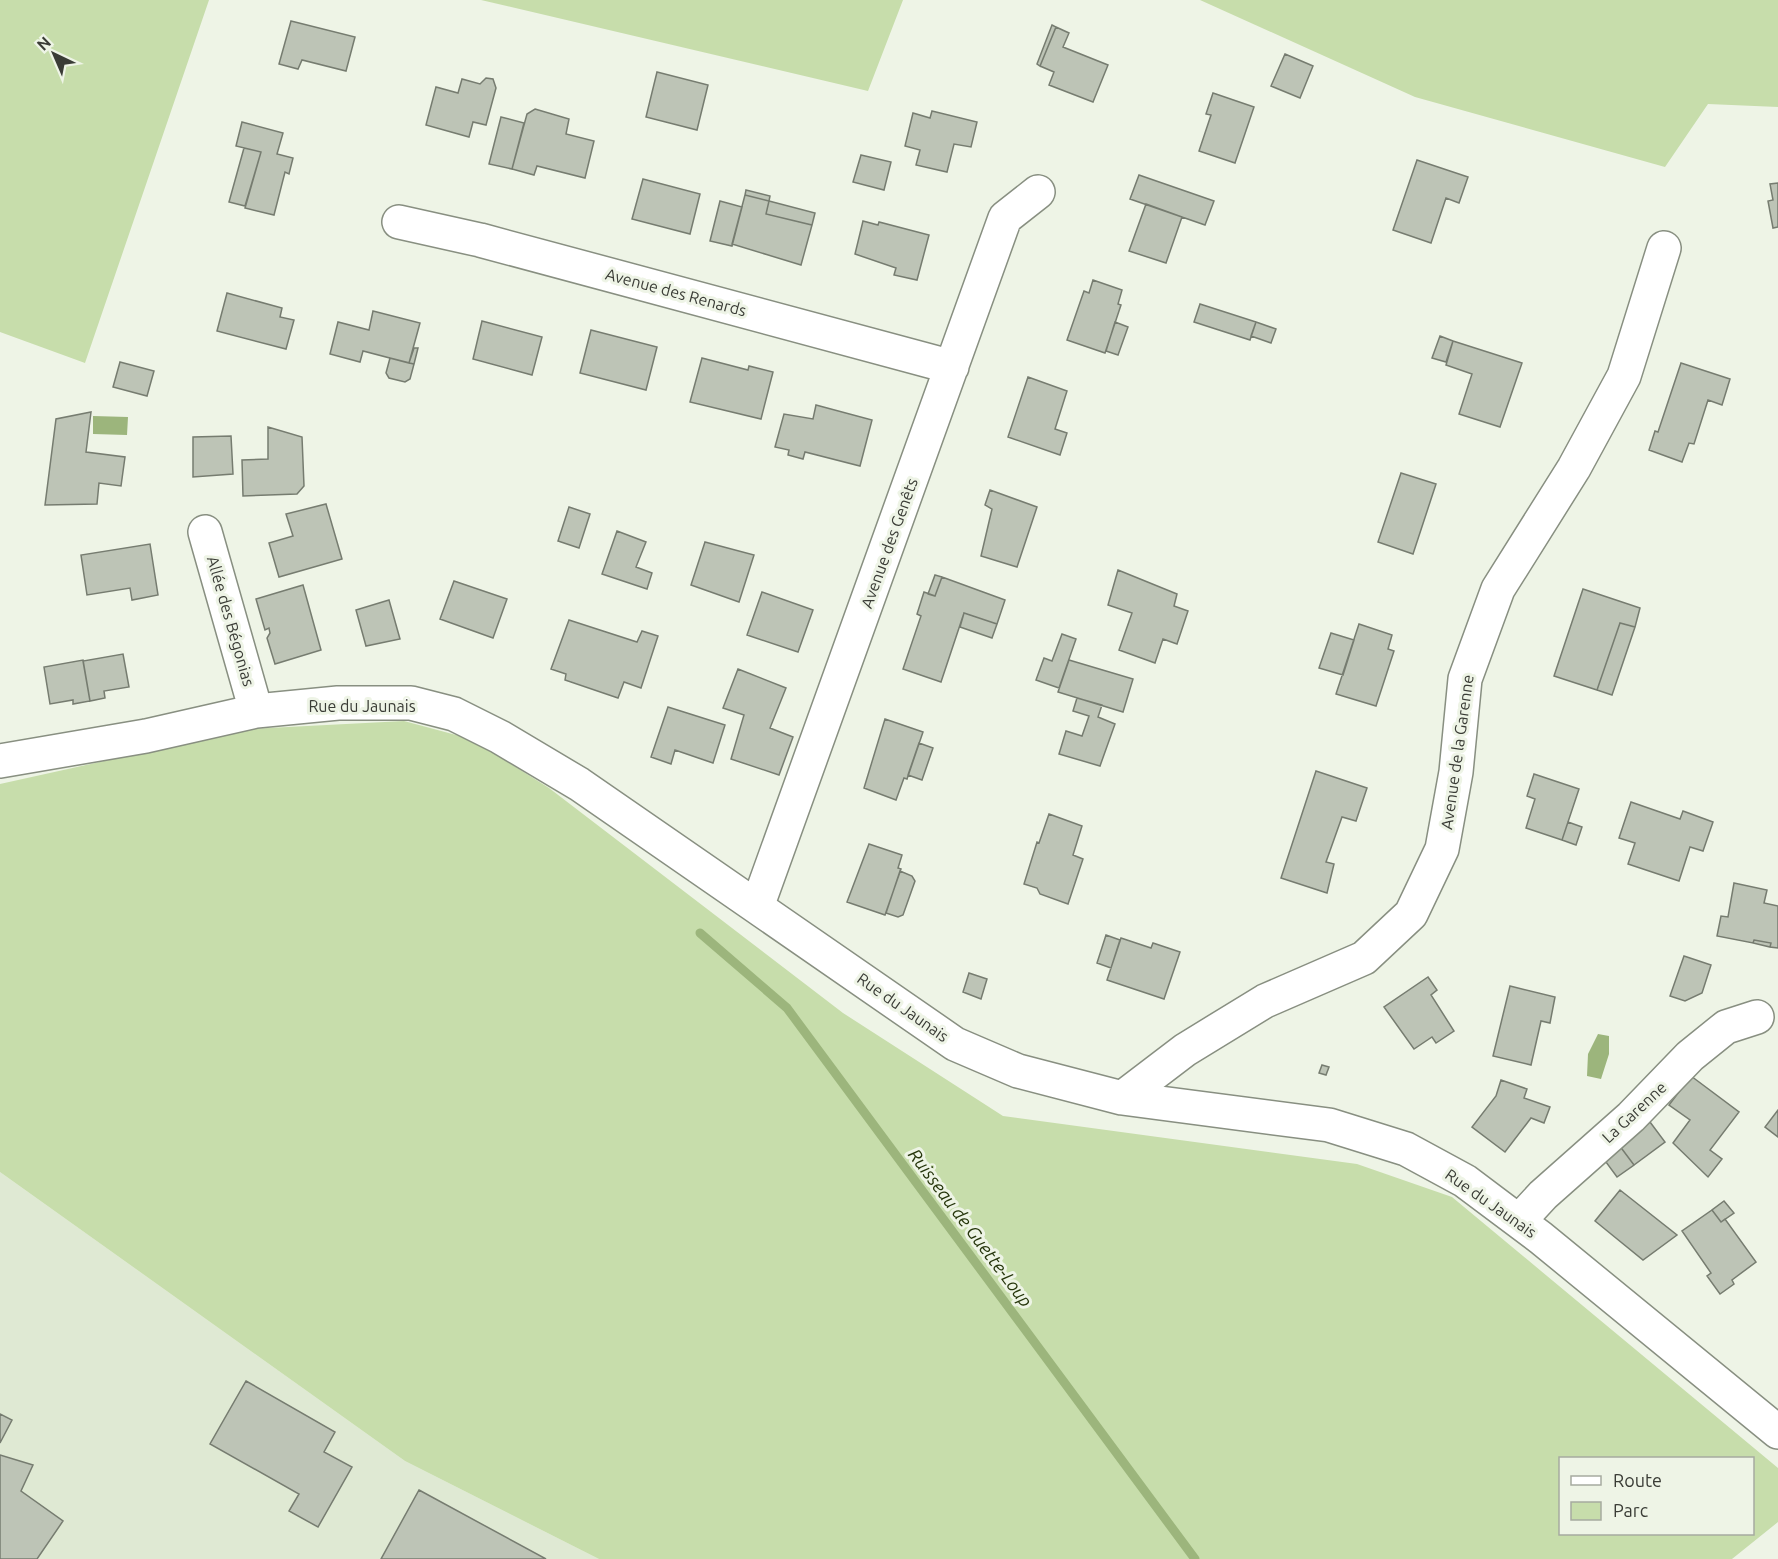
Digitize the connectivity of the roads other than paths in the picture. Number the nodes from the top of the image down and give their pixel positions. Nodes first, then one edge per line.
1 (1038, 192) dead end
2 (399, 222) dead end
3 (1664, 248) dead end
4 (952, 367) junction
5 (205, 532) dead end
6 (256, 711) junction
7 (0, 761) edge
8 (757, 907) junction
9 (1757, 1017) dead end
10 (1122, 1098) junction
11 (1519, 1221) junction
12 (1778, 1432) edge

1 - 4 street, Avenue des Genêts
2 - 4 street, Avenue des Renards
3 - 10 street, Avenue de la Garenne
4 - 8 street, Avenue des Genêts
5 - 6 street, Allée des Bégonias
6 - 7 street, Rue du Jaunais
6 - 8 street, Rue du Jaunais
8 - 10 street, Rue du Jaunais
9 - 11 street, La Garenne
10 - 11 street, Rue du Jaunais
11 - 12 street, Rue du Jaunais

